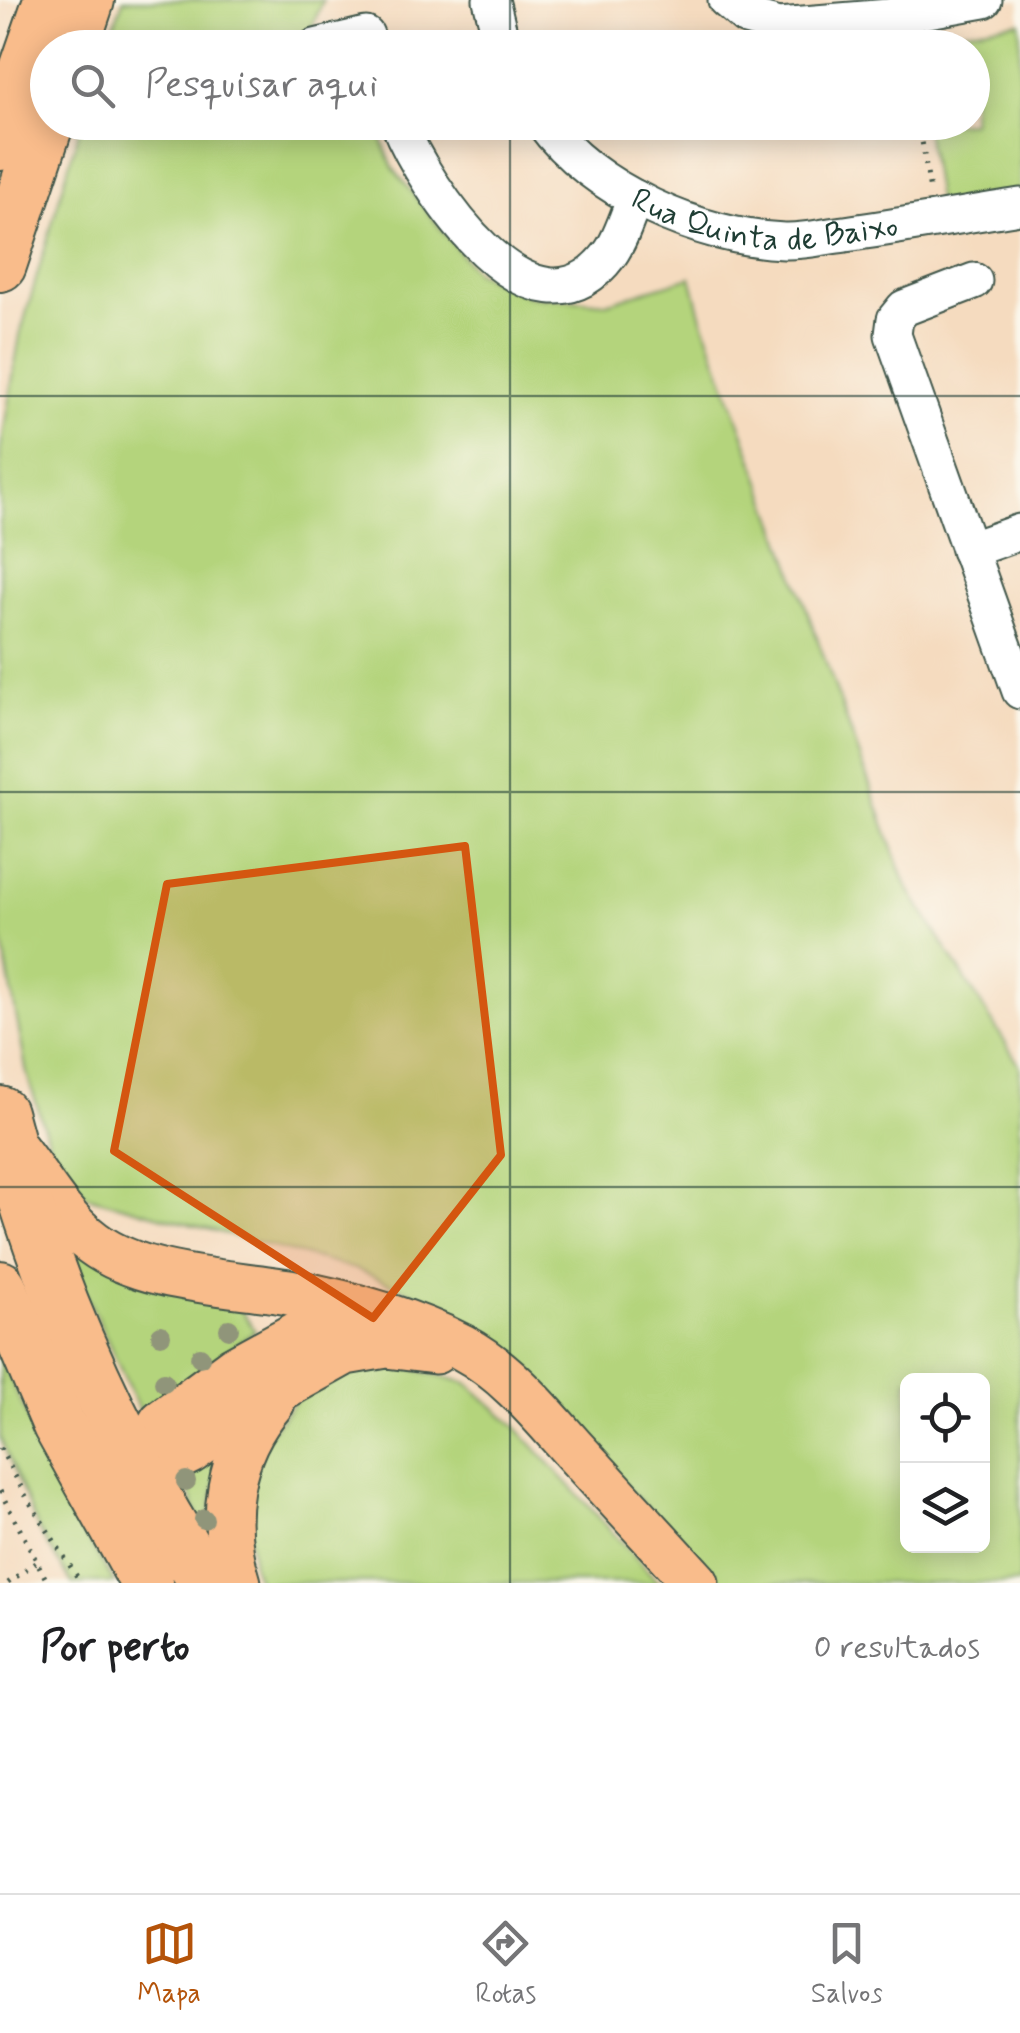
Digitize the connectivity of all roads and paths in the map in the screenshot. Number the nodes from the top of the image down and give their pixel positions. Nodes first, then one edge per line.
1 (50, 0) edge
2 (88, 0) edge
3 (491, 0) edge
4 (726, 0) edge
5 (984, 0) edge
6 (954, 4) edge
7 (40, 30) edge
8 (78, 30) edge
9 (498, 30) edge
10 (30, 58) edge
11 (42, 140) edge
12 (408, 140) edge
13 (558, 140) edge
14 (922, 140) edge
15 (0, 144) edge
16 (636, 198) junction
17 (1020, 206) edge
18 (934, 220) junction
19 (0, 265) edge
20 (974, 281) dead end
21 (1020, 532) edge
22 (969, 550) junction
23 (1020, 691) edge
24 (3, 1125) edge
25 (210, 1279) junction
26 (0, 1287) edge
27 (444, 1338) junction
28 (289, 1359) junction
29 (44, 1394) junction
30 (529, 1402) junction
31 (0, 1448) edge
32 (157, 1461) junction
33 (0, 1491) edge
34 (35, 1563) junction
35 (8, 1583) edge
36 (48, 1583) edge
37 (81, 1583) edge
38 (148, 1583) edge
39 (206, 1583) edge
40 (238, 1583) edge
41 (696, 1583) edge

1 - 7 highway
2 - 8 highway
3 - 9 street
4 - 6 street
5 - 6 street
10 - 15 highway
11 - 19 highway
12 - 16 street, Rua Quinta de Baixo
13 - 16 street
14 - 18 path
16 - 18 street, Rua Quinta de Baixo
17 - 18 street, Rua Quinta de Baixo
20 - 22 street
21 - 22 street
22 - 23 street
24 - 25 main road
24 - 32 highway
25 - 27 main road
25 - 28 main road
26 - 29 highway
27 - 28 main road
27 - 30 main road
28 - 30 main road
28 - 32 main road
28 - 40 main road
29 - 32 main road
29 - 38 highway
30 - 41 main road
31 - 37 path
32 - 38 main road
32 - 39 highway
33 - 34 path
34 - 35 path
34 - 36 path

